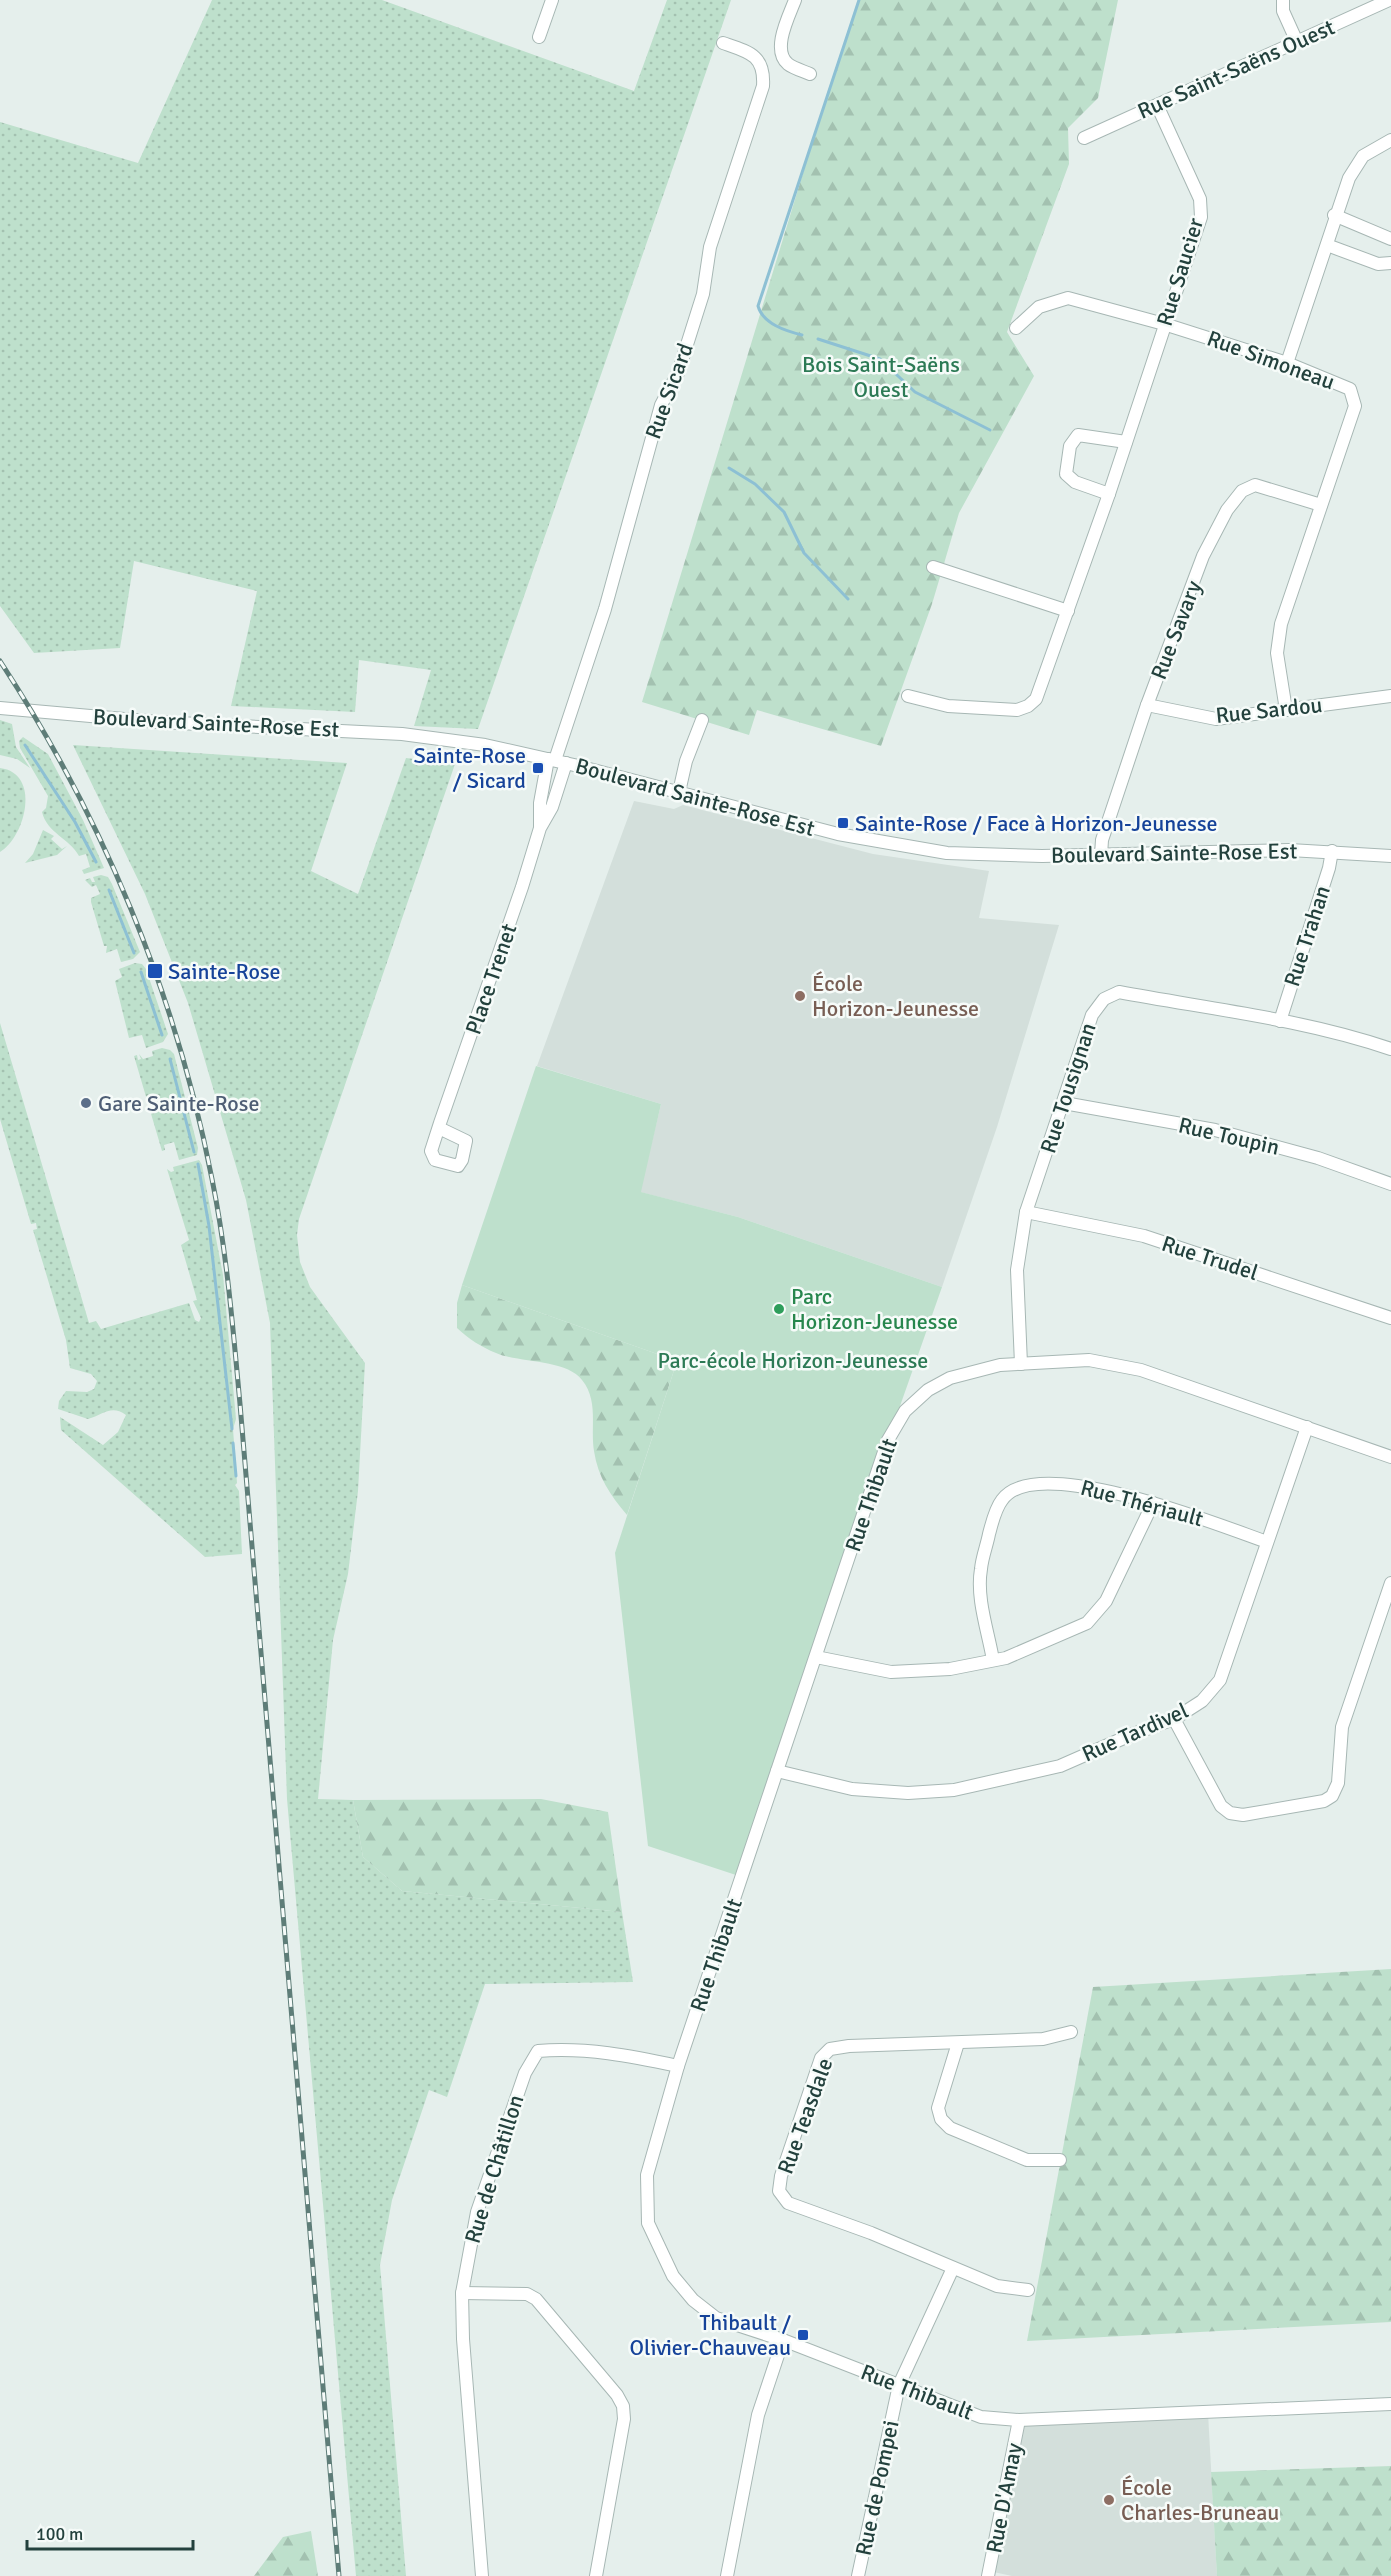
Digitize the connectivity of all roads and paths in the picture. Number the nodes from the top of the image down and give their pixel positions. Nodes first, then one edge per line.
1 (552, 0) edge
2 (795, 0) edge
3 (1282, 0) edge
4 (1389, 0) edge
5 (539, 37) dead end
6 (1297, 42) junction
7 (723, 43) dead end
8 (810, 74) dead end
9 (1157, 105) junction
10 (1083, 138) dead end
11 (1391, 140) edge
12 (1334, 215) junction
13 (1391, 239) edge
14 (1327, 245) junction
15 (1391, 263) edge
16 (1164, 324) junction
17 (1016, 328) dead end
18 (1287, 363) junction
19 (1126, 442) junction
20 (1109, 494) junction
21 (1321, 505) junction
22 (933, 567) dead end
23 (1068, 611) junction
24 (908, 696) dead end
25 (1391, 696) edge
26 (1147, 705) junction
27 (0, 708) edge
28 (1286, 710) junction
29 (702, 720) dead end
30 (556, 760) junction
31 (679, 792) junction
32 (540, 828) junction
33 (1332, 851) junction
34 (1101, 855) junction
35 (1391, 856) edge
36 (1280, 1021) junction
37 (1391, 1049) edge
38 (1064, 1103) junction
39 (439, 1128) dead end
40 (1391, 1184) edge
41 (1026, 1212) junction
42 (1391, 1318) edge
43 (1021, 1364) junction
44 (1307, 1427) junction
45 (1391, 1457) edge
46 (1153, 1503) junction
47 (1267, 1542) junction
48 (1391, 1583) edge
49 (816, 1657) junction
50 (993, 1660) junction
51 (1174, 1719) junction
52 (777, 1771) junction
53 (1071, 2032) dead end
54 (958, 2043) junction
55 (678, 2066) junction
56 (1060, 2160) dead end
57 (953, 2268) junction
58 (1028, 2290) dead end
59 (462, 2293) junction
60 (783, 2340) junction
61 (899, 2385) junction
62 (1391, 2404) edge
63 (1019, 2420) junction
64 (482, 2576) edge
65 (596, 2576) edge
66 (727, 2576) edge
67 (858, 2576) edge
68 (988, 2576) edge

1 - 5 street
2 - 8 street
3 - 6 street
4 - 6 street, Rue Saint-Saëns Ouest
6 - 9 street, Rue Saint-Saëns Ouest
7 - 30 street, Rue Sicard
9 - 10 street, Rue Saint-Saëns Ouest
9 - 16 street, Rue Saucier
11 - 12 street
12 - 13 street
12 - 14 street
14 - 15 street
14 - 18 street
16 - 17 street, Rue Simoneau
16 - 18 street, Rue Simoneau
16 - 19 street, Rue Saucier
18 - 21 street, Rue Simoneau
19 - 20 street, Rue Saucier
19 - 20 street
20 - 23 street, Rue Saucier
21 - 26 street, Rue Savary
21 - 28 street, Rue Simoneau
22 - 23 street
23 - 24 street, Rue Saucier
25 - 28 street, Rue Sardou
26 - 28 street, Rue Sardou
26 - 34 street, Rue Savary
27 - 30 street, Boulevard Sainte-Rose Est
29 - 31 street
30 - 31 street, Boulevard Sainte-Rose Est
30 - 32 street, Place Trenet
30 - 32 street, Place Trenet
31 - 34 street, Boulevard Sainte-Rose Est
32 - 39 street, Place Trenet
33 - 34 street, Boulevard Sainte-Rose Est
33 - 35 street, Boulevard Sainte-Rose Est
33 - 36 street, Rue Trahan
36 - 37 street, Rue Tousignan
36 - 38 street, Rue Tousignan
38 - 40 street, Rue Toupin
38 - 41 street, Rue Tousignan
41 - 42 street, Rue Trudel
41 - 43 street, Rue Tousignan
43 - 44 street, Rue Thibault
43 - 49 street, Rue Thibault
44 - 45 street, Rue Thibault
44 - 47 street, Rue Tardivel
46 - 47 street, Rue Thériault
46 - 50 street
46 - 50 street, Rue Thériault
47 - 51 street, Rue Tardivel
48 - 51 street
49 - 50 street
49 - 52 street, Rue Thibault
51 - 52 street, Rue Tardivel
52 - 55 street, Rue Thibault
53 - 54 street, Rue Teasdale
54 - 56 street
54 - 57 street, Rue Teasdale
55 - 59 street, Rue de Châtillon
55 - 60 street, Rue Thibault
57 - 58 street, Rue Teasdale
57 - 61 street, Rue de Pompei
59 - 64 street, Rue de Châtillon
59 - 65 street
60 - 61 street, Rue Thibault
60 - 66 street
61 - 63 street, Rue Thibault
61 - 67 street, Rue de Pompei
62 - 63 street, Rue Thibault
63 - 68 street, Rue D'Amay

